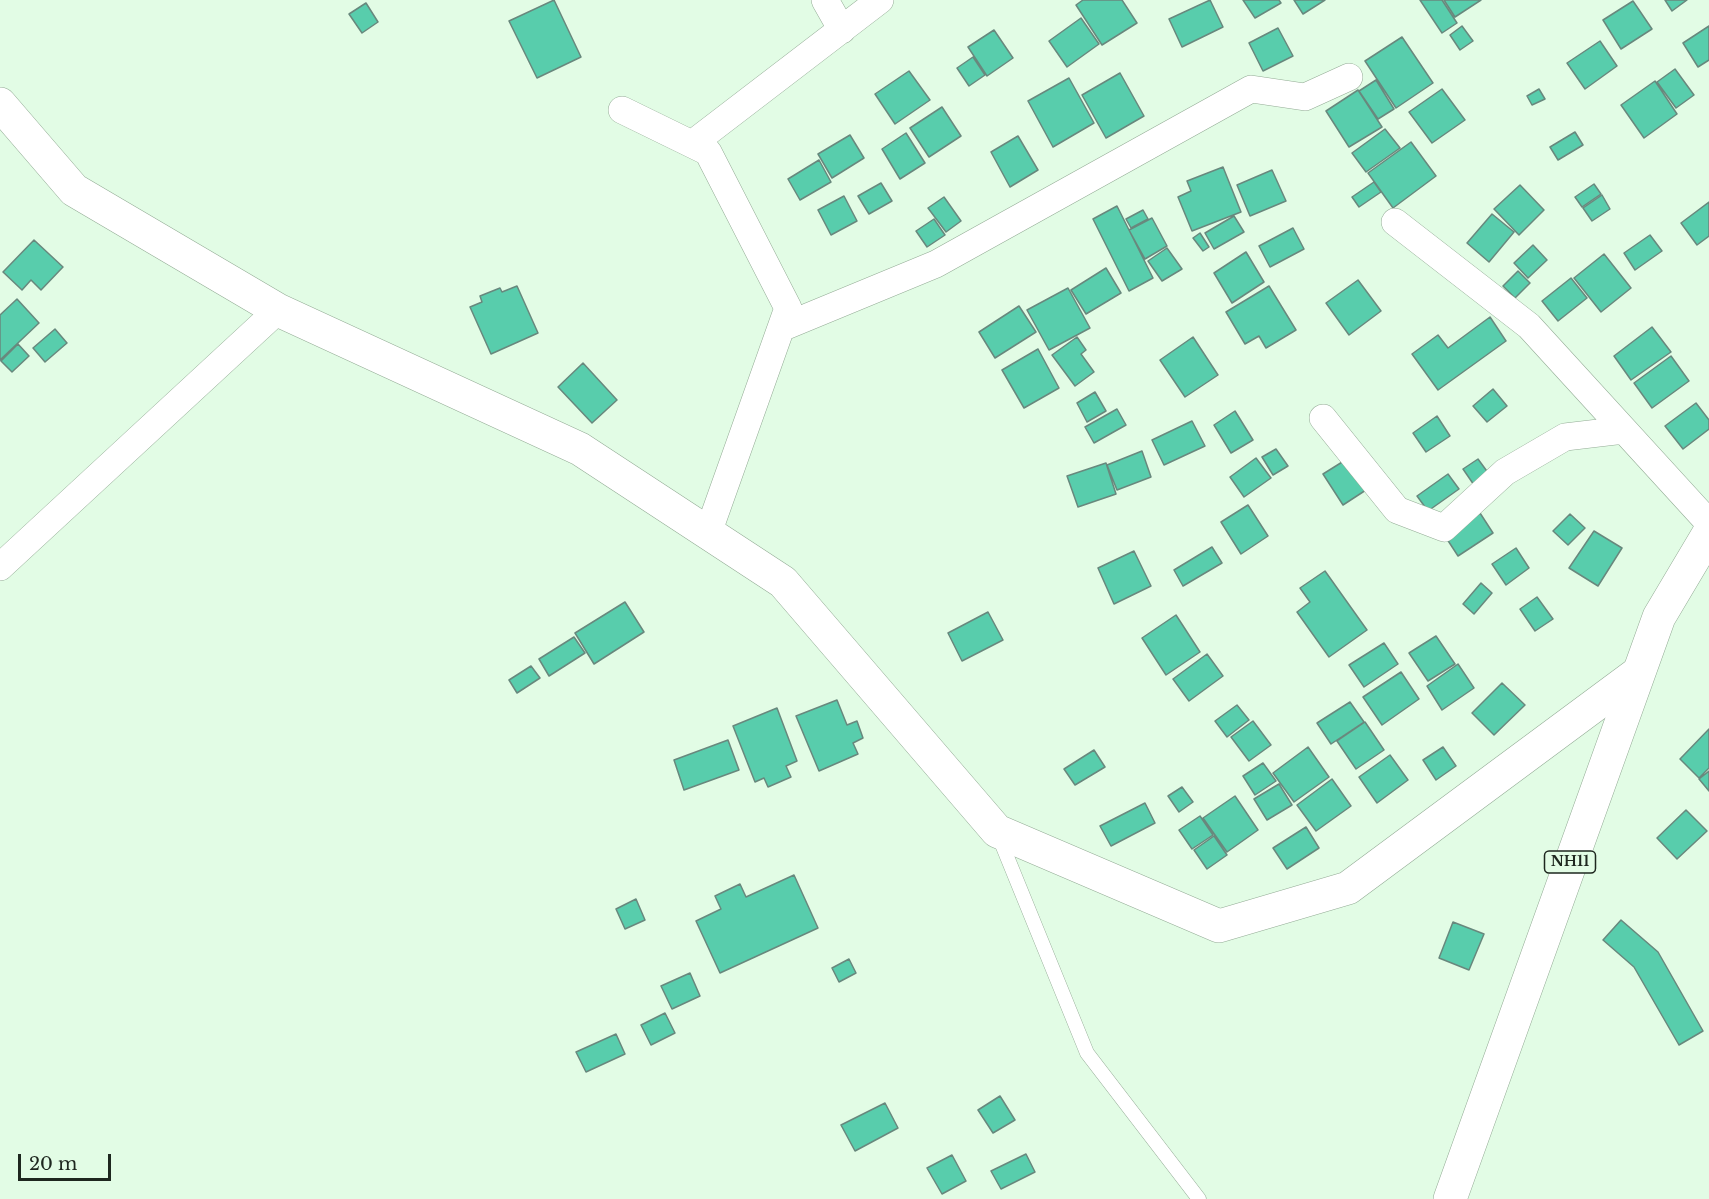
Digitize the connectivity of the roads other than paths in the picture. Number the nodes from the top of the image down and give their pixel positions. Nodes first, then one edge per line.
1 (825, 0) edge
2 (880, 0) edge
3 (842, 30) junction
4 (1349, 76) dead end
5 (0, 104) edge
6 (622, 110) dead end
7 (692, 144) junction
8 (1395, 222) dead end
9 (278, 310) junction
10 (781, 328) junction
11 (1323, 418) dead end
12 (1624, 430) junction
13 (1709, 523) edge
14 (708, 532) junction
15 (1709, 533) edge
16 (0, 567) edge
17 (1638, 674) junction
18 (997, 831) junction
19 (1199, 1199) edge
20 (1450, 1199) edge

1 - 3 street
2 - 3 street
3 - 7 street
4 - 10 street
5 - 9 main road
6 - 7 street
7 - 10 street
8 - 12 street
9 - 14 main road
9 - 16 street
10 - 14 street
11 - 12 street
12 - 13 street
14 - 18 main road
15 - 17 main road, NH11
17 - 18 main road
17 - 20 main road, NH11
18 - 19 lane

